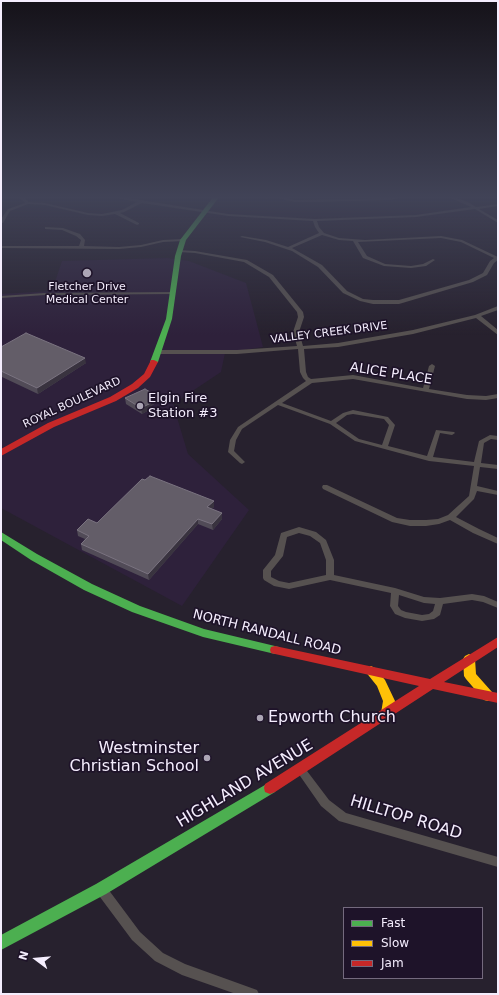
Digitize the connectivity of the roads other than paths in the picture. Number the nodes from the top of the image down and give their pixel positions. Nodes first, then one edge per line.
1 (83, 242) edge
2 (158, 242) edge
3 (182, 242) edge
4 (273, 242) edge
5 (302, 242) edge
6 (356, 242) edge
7 (465, 242) edge
8 (1, 247) edge
9 (82, 248) junction
10 (288, 248) junction
11 (179, 251) junction
12 (498, 258) edge
13 (433, 260) dead end
14 (173, 293) junction
15 (1, 297) edge
16 (498, 308) edge
17 (477, 316) junction
18 (498, 333) edge
19 (301, 348) junction
20 (159, 352) junction
21 (432, 366) dead end
22 (310, 381) junction
23 (426, 389) junction
24 (498, 396) edge
25 (277, 404) junction
26 (332, 423) junction
27 (452, 434) dead end
28 (498, 438) edge
29 (384, 448) junction
30 (1, 453) edge
31 (429, 459) junction
32 (242, 462) dead end
33 (478, 465) junction
34 (498, 467) edge
35 (325, 487) dead end
36 (475, 488) junction
37 (498, 493) edge
38 (451, 517) junction
39 (1, 535) edge
40 (498, 541) edge
41 (330, 577) junction
42 (395, 591) junction
43 (440, 601) junction
44 (498, 605) edge
45 (498, 641) edge
46 (469, 660) junction
47 (371, 671) junction
48 (430, 684) junction
49 (488, 696) junction
50 (498, 698) edge
51 (387, 713) junction
52 (301, 770) junction
53 (498, 862) edge
54 (101, 889) junction
55 (1, 943) edge
56 (252, 994) edge

1 - 9 street
2 - 9 street
3 - 11 main road, ROYAL BOULEVARD
4 - 10 street
5 - 10 street
6 - 13 street
7 - 12 street
8 - 9 street
10 - 12 street
11 - 14 main road, ROYAL BOULEVARD
11 - 19 street
14 - 15 street
14 - 20 main road, ROYAL BOULEVARD
16 - 17 street, VALLEY CREEK DRIVE
17 - 18 street
17 - 19 street, VALLEY CREEK DRIVE
19 - 20 street, VALLEY CREEK DRIVE
19 - 22 street
20 - 30 main road, ROYAL BOULEVARD
21 - 23 street
22 - 23 street, ALICE PLACE
22 - 25 street, ALICE PLACE
23 - 24 street, ALICE PLACE
25 - 26 street
25 - 32 street, ALICE PLACE
26 - 29 street
26 - 29 street
27 - 31 street
28 - 33 street
29 - 31 street
31 - 33 street
33 - 34 street
33 - 36 street
35 - 38 street
36 - 37 street
36 - 38 street
38 - 40 street
39 - 47 main road, NORTH RANDALL ROAD
41 - 41 street
41 - 42 street
42 - 43 street
42 - 43 street
43 - 44 street
45 - 46 main road, HIGHLAND AVENUE
46 - 48 main road, HIGHLAND AVENUE
46 - 49 main road
47 - 48 main road, NORTH RANDALL ROAD
47 - 51 main road
48 - 49 main road, NORTH RANDALL ROAD
48 - 51 main road, HIGHLAND AVENUE
49 - 50 main road, NORTH RANDALL ROAD
51 - 52 main road, HIGHLAND AVENUE
52 - 53 street, HILLTOP ROAD
52 - 54 main road, HIGHLAND AVENUE
54 - 55 main road, HIGHLAND AVENUE
54 - 56 street

